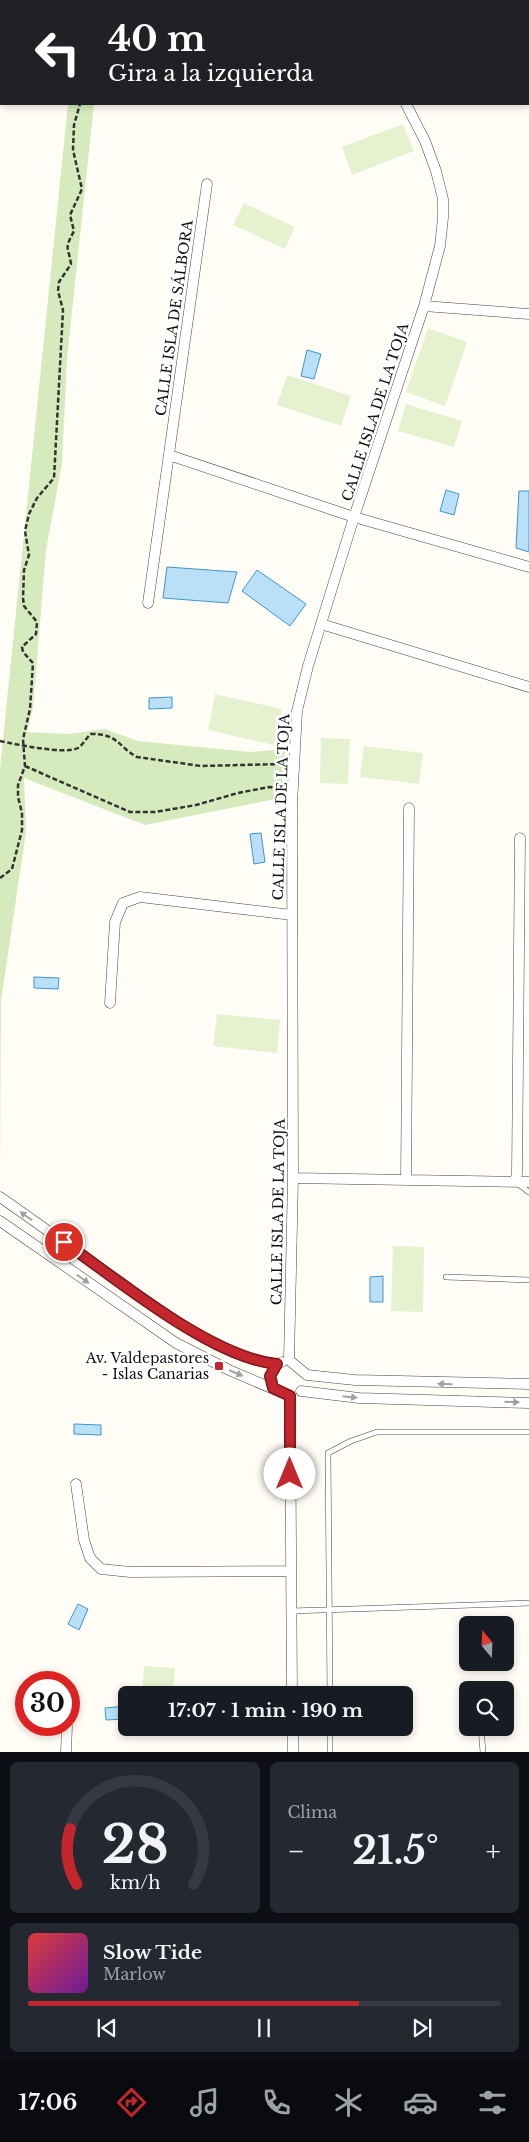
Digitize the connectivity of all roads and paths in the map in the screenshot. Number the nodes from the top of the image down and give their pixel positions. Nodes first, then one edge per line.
1 (80, 105) edge
2 (407, 105) edge
3 (207, 184) dead end
4 (424, 306) junction
5 (529, 314) edge
6 (169, 455) junction
7 (354, 517) junction
8 (529, 567) edge
9 (148, 603) dead end
10 (321, 624) junction
11 (529, 687) edge
12 (0, 741) edge
13 (24, 746) junction
14 (294, 764) junction
15 (25, 766) junction
16 (293, 789) junction
17 (409, 808) dead end
18 (520, 838) dead end
19 (0, 878) edge
20 (292, 915) junction
21 (110, 1003) dead end
22 (293, 1178) junction
23 (406, 1180) junction
24 (514, 1182) junction
25 (529, 1182) edge
26 (529, 1192) edge
27 (0, 1197) edge
28 (0, 1221) edge
29 (446, 1277) dead end
30 (529, 1280) edge
31 (289, 1360) junction
32 (277, 1364) junction
33 (307, 1375) junction
34 (529, 1384) edge
35 (273, 1388) junction
36 (301, 1392) junction
37 (290, 1396) junction
38 (529, 1403) edge
39 (529, 1432) edge
40 (76, 1484) dead end
41 (290, 1571) junction
42 (529, 1603) edge
43 (329, 1609) junction
44 (291, 1611) junction
45 (292, 1686) edge
46 (330, 1686) edge
47 (67, 1736) edge
48 (293, 1736) edge
49 (330, 1736) edge
50 (482, 1736) edge
51 (66, 1752) edge
52 (293, 1752) edge
53 (330, 1752) edge
54 (483, 1752) edge

1 - 13 path
2 - 4 street, CALLE ISLA DE LA TOJA
3 - 6 street, CALLE ISLA DE SÁLBORA
4 - 5 street
4 - 7 street, CALLE ISLA DE LA TOJA
6 - 7 street
6 - 9 street, CALLE ISLA DE SÁLBORA
7 - 8 street
7 - 10 street, CALLE ISLA DE LA TOJA
10 - 11 street
10 - 14 street, CALLE ISLA DE LA TOJA
12 - 13 path
13 - 14 path
13 - 15 path
14 - 16 street, CALLE ISLA DE LA TOJA
15 - 16 path
15 - 19 path
16 - 20 street, CALLE ISLA DE LA TOJA
17 - 23 street
18 - 24 street
20 - 21 street
20 - 22 street, CALLE ISLA DE LA TOJA
22 - 23 street
22 - 31 street, CALLE ISLA DE LA TOJA
23 - 24 street
24 - 25 street
24 - 26 lane
32 -> 27 street
28 -> 35 street
29 - 30 lane
31 - 32 street
31 - 33 street
32 - 35 street
34 -> 33 street
33 - 36 street
35 - 37 street
36 - 37 street
36 -> 38 street
37 - 41 street
39 - 43 lane
40 - 41 street
41 - 44 street
42 - 43 lane
43 - 44 lane
43 - 46 lane
44 - 45 street
47 - 51 street
48 - 52 street
49 - 53 lane
50 - 54 lane

